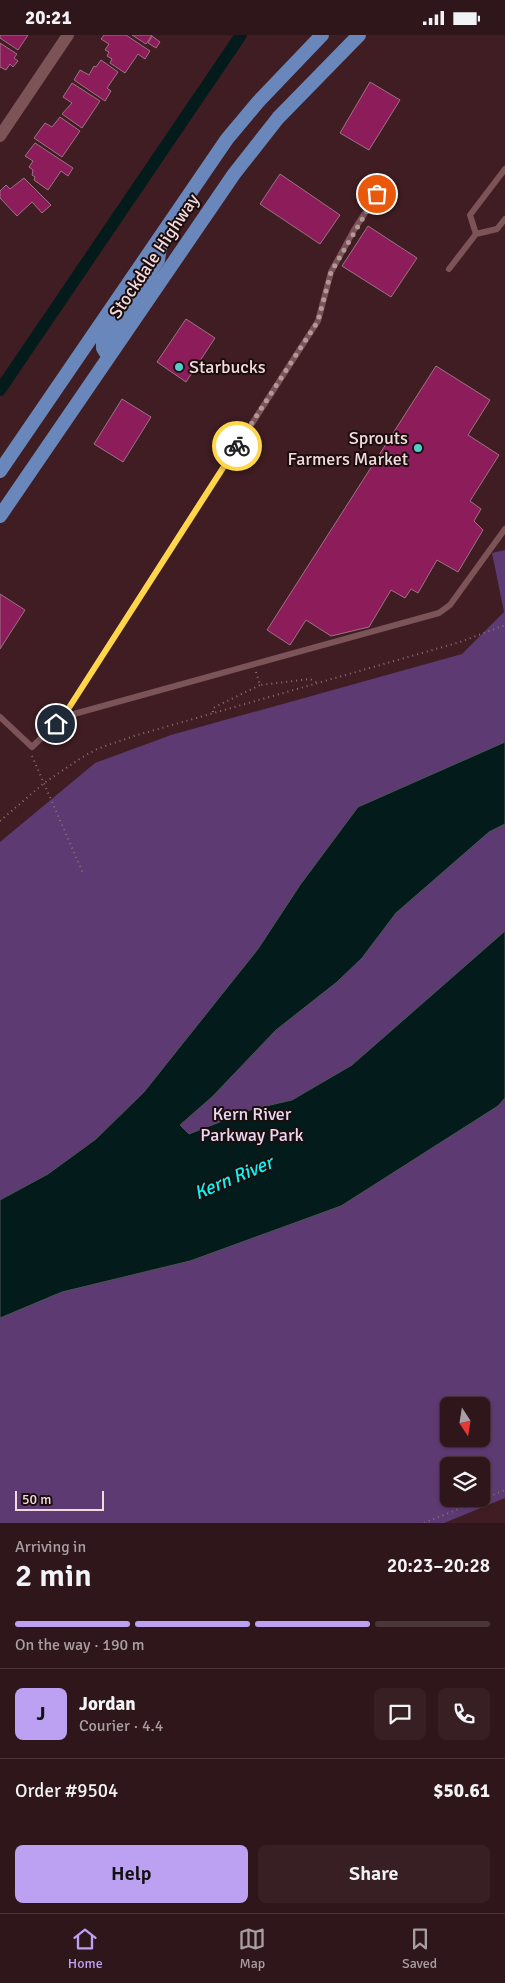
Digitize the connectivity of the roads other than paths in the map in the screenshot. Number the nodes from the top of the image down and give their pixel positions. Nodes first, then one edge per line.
1 (68, 35) edge
2 (322, 35) edge
3 (359, 35) edge
4 (0, 136) edge
5 (505, 169) edge
6 (383, 185) dead end
7 (505, 219) edge
8 (162, 233) junction
9 (476, 234) junction
10 (449, 269) dead end
11 (108, 356) junction
12 (0, 471) edge
13 (0, 516) edge
14 (505, 529) edge
15 (0, 717) edge
16 (63, 717) junction

1 - 4 street
2 - 8 main road, Stockdale Highway
3 - 11 main road, Stockdale Highway
5 - 9 lane
6 - 16 lane
7 - 9 lane
8 - 11 main road
8 - 12 main road, Stockdale Highway
9 - 10 lane
11 - 13 main road, Stockdale Highway
14 - 16 lane
15 - 16 lane

